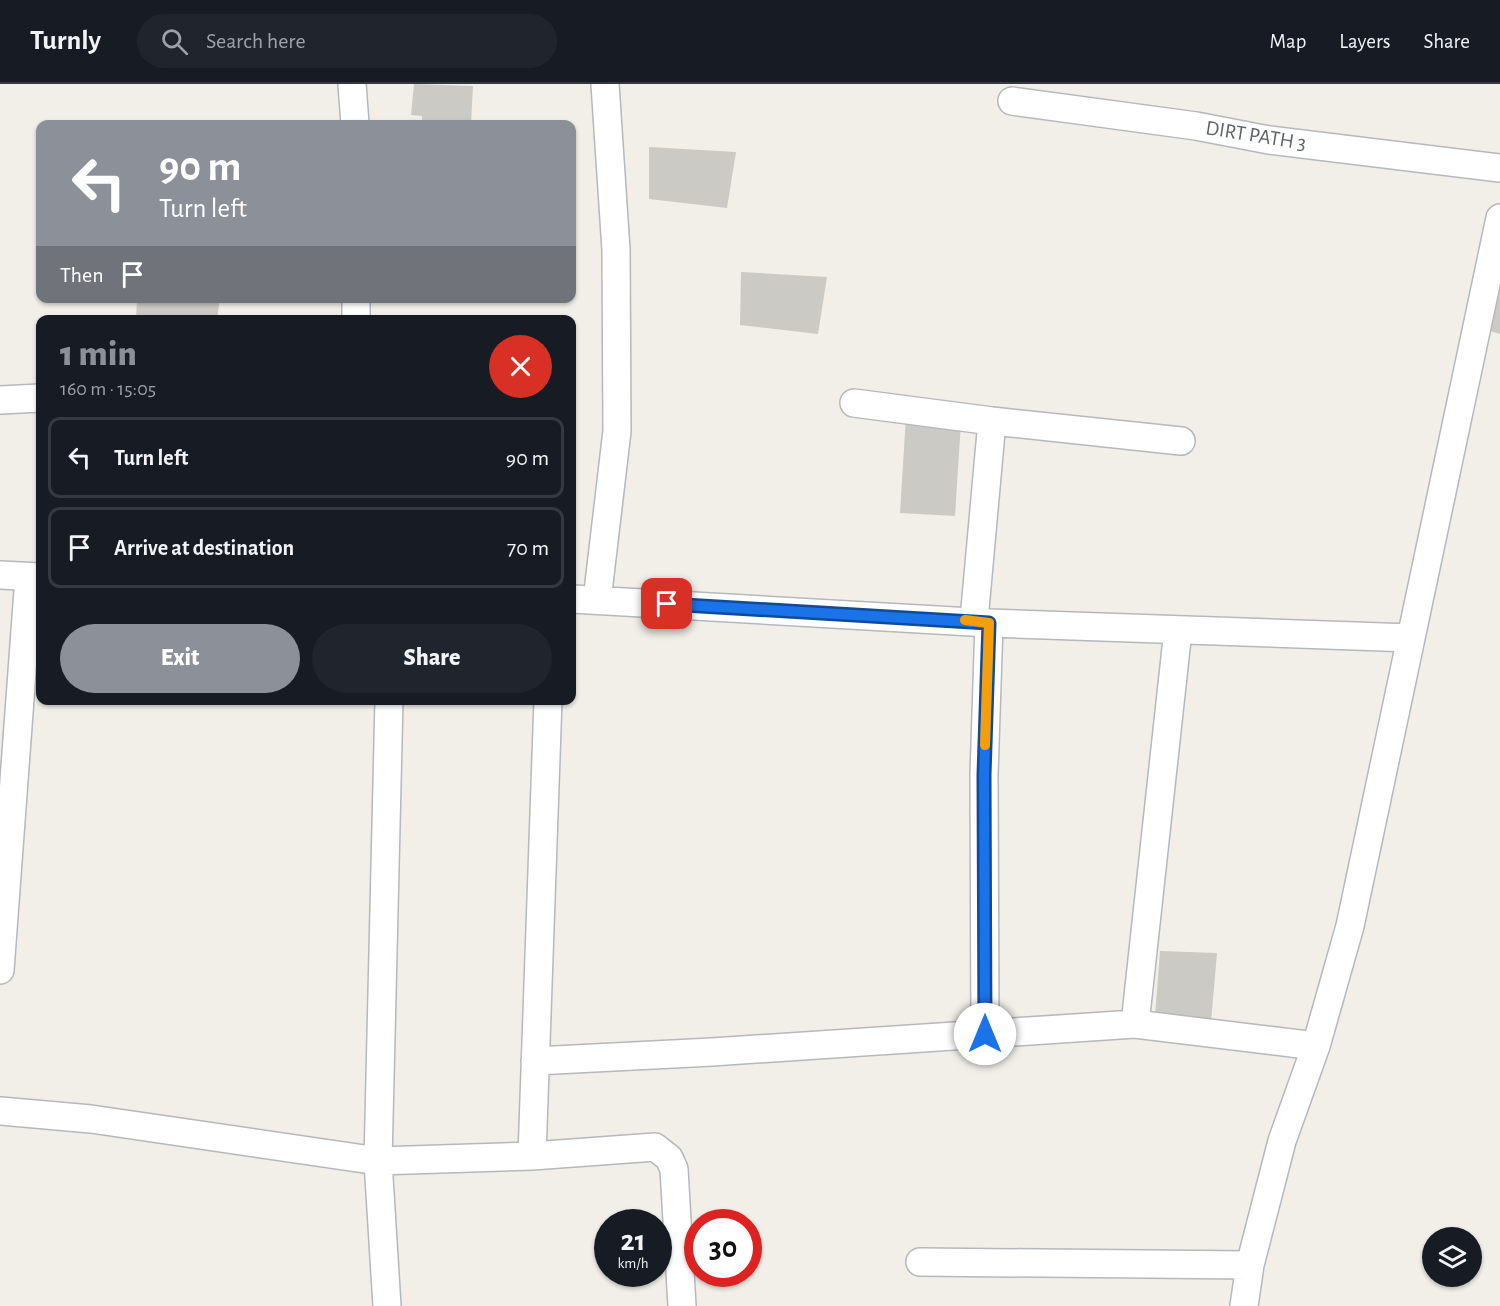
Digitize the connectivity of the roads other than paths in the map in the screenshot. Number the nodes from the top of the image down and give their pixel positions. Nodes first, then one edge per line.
1 (352, 84) edge
2 (605, 84) edge
3 (1012, 100) dead end
4 (354, 120) edge
5 (1500, 168) edge
6 (1500, 218) edge
7 (36, 398) edge
8 (0, 400) edge
9 (854, 404) dead end
10 (993, 422) junction
11 (1181, 441) dead end
12 (0, 575) edge
13 (35, 577) edge
14 (584, 600) edge
15 (982, 621) junction
16 (1178, 630) junction
17 (1411, 638) junction
18 (389, 705) edge
19 (548, 705) edge
20 (0, 970) edge
21 (1136, 1024) junction
22 (985, 1034) junction
23 (1316, 1047) junction
24 (535, 1061) junction
25 (0, 1111) edge
26 (532, 1156) junction
27 (378, 1161) junction
28 (920, 1262) dead end
29 (1250, 1265) junction
30 (387, 1306) edge
31 (682, 1306) edge
32 (1244, 1306) edge

1 - 4 street
2 - 14 street
3 - 5 street, DIRT PATH 3
6 - 17 street
7 - 8 street
9 - 10 street
10 - 11 street
10 - 15 street
12 - 13 street
13 - 20 street
14 - 15 street
15 - 16 street
15 - 22 street
16 - 17 street
16 - 21 street
17 - 23 street
18 - 27 street
19 - 24 street
21 - 22 street
21 - 23 street
22 - 24 street
23 - 29 street
24 - 26 street
25 - 27 street
26 - 27 street
26 - 31 street
27 - 30 street
28 - 29 street
29 - 32 street

